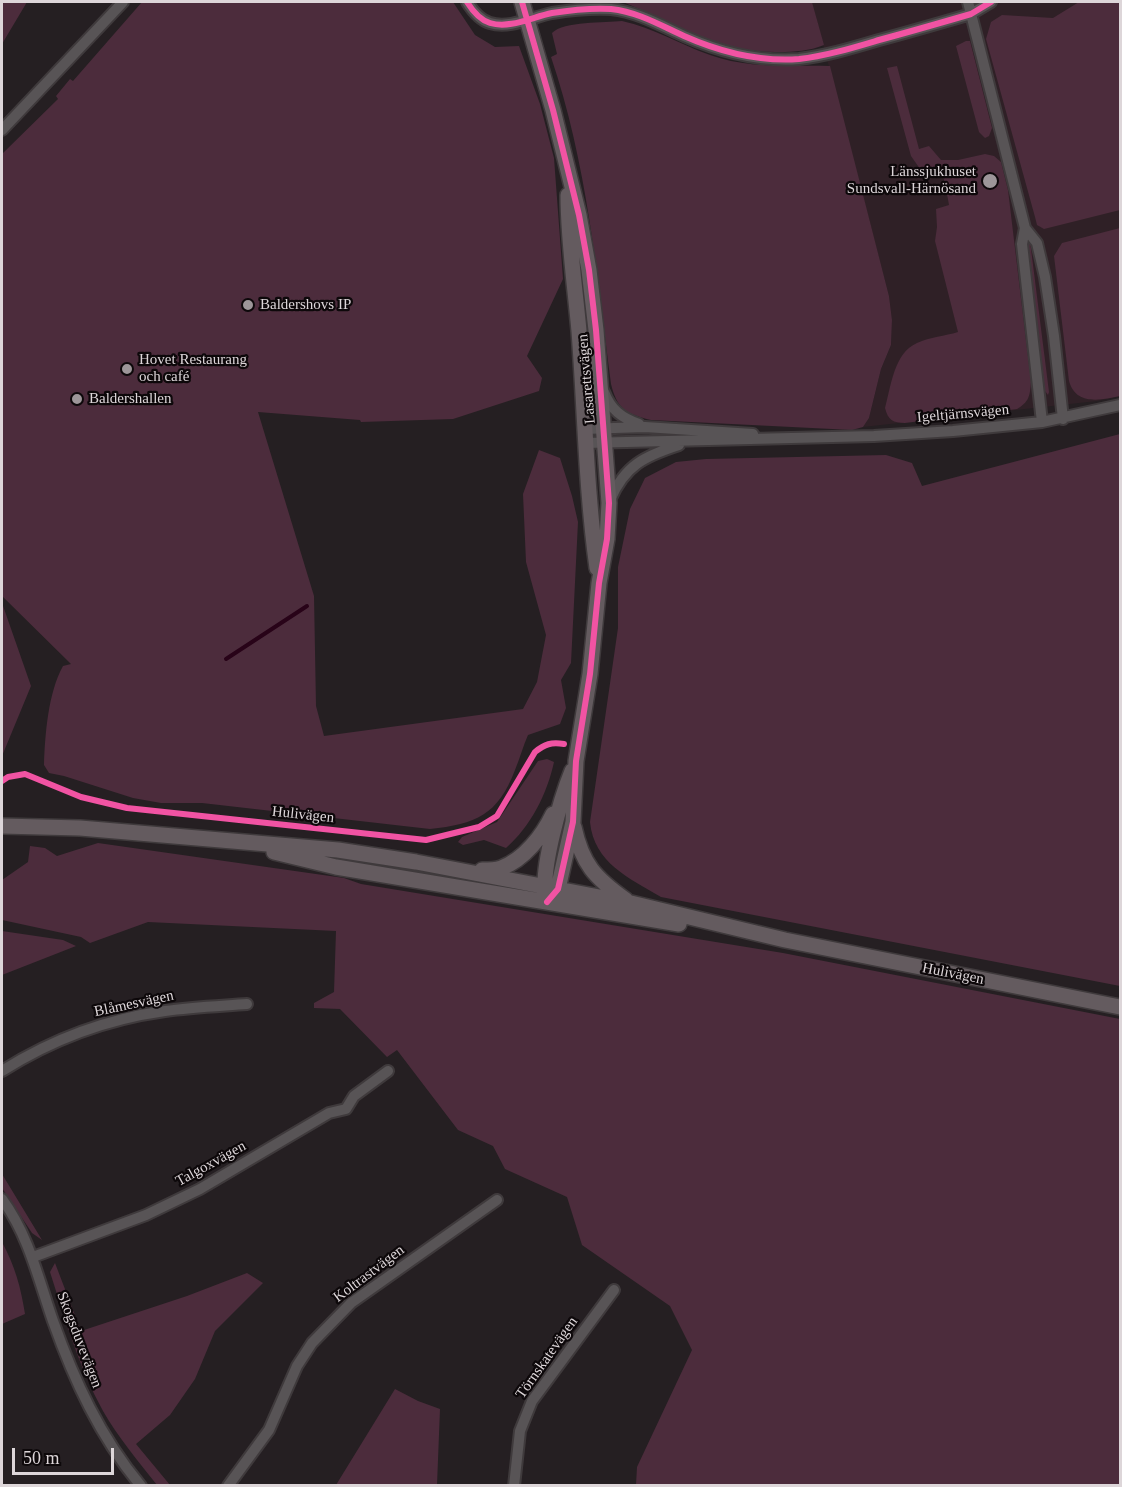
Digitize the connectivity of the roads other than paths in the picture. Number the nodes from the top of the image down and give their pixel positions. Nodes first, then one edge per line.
1 (123, 2) edge
2 (467, 2) edge
3 (522, 2) edge
4 (968, 2) edge
5 (991, 2) edge
6 (971, 14) junction
7 (528, 21) junction
8 (2, 130) edge
9 (568, 174) junction
10 (1025, 228) junction
11 (601, 384) junction
12 (1120, 405) edge
13 (1063, 419) junction
14 (1042, 422) junction
15 (645, 427) junction
16 (604, 435) junction
17 (584, 436) junction
18 (807, 438) junction
19 (690, 441) junction
20 (609, 503) junction
21 (599, 583) junction
22 (576, 761) junction
23 (563, 794) junction
24 (573, 822) junction
25 (2, 826) edge
26 (229, 841) junction
27 (467, 872) junction
28 (551, 888) junction
29 (547, 902) junction
30 (631, 903) junction
31 (785, 940) junction
32 (247, 1004) dead end
33 (1120, 1007) edge
34 (2, 1071) edge
35 (388, 1071) dead end
36 (2, 1199) edge
37 (497, 1200) dead end
38 (33, 1257) junction
39 (614, 1290) dead end
40 (141, 1485) edge
41 (228, 1485) edge
42 (514, 1485) edge

1 - 8 street
2 - 7 street
3 - 7 main road, Lasarettsvägen
4 - 6 street
5 - 6 street
6 - 7 street
6 - 10 street
7 - 9 main road, Lasarettsvägen
9 - 11 main road, Lasarettsvägen
9 - 17 main road, Lasarettsvägen
10 - 13 street
10 - 14 street
11 - 15 street, Igeltjärnsvägen
11 - 16 main road, Lasarettsvägen
12 - 13 street, Igeltjärnsvägen
13 - 14 street, Igeltjärnsvägen
14 - 18 street, Igeltjärnsvägen
15 - 16 street, Igeltjärnsvägen
15 - 18 street, Igeltjärnsvägen
16 - 17 street, Igeltjärnsvägen
16 - 17 street, Igeltjärnsvägen
16 - 19 street, Igeltjärnsvägen
16 - 20 main road, Lasarettsvägen
17 - 21 main road, Lasarettsvägen
18 - 19 street, Igeltjärnsvägen
19 - 20 street, Igeltjärnsvägen
20 - 21 main road, Lasarettsvägen
21 - 22 main road, Lasarettsvägen
22 - 23 main road, Lasarettsvägen
22 - 24 main road, Lasarettsvägen
23 - 27 main road
23 - 28 main road, Lasarettsvägen
24 - 28 main road, Lasarettsvägen
24 - 30 main road
25 - 26 main road, Hulivägen
26 - 27 main road, Hulivägen
26 - 29 main road, Hulivägen
27 - 28 main road, Hulivägen
28 - 29 main road, Lasarettsvägen
28 - 30 main road, Hulivägen
29 - 31 main road, Hulivägen
30 - 31 main road, Hulivägen
31 - 33 main road, Hulivägen
32 - 34 street, Blåmesvägen
35 - 38 street, Talgoxvägen
36 - 38 street, Skogsduvevägen
37 - 41 street, Koltrastvägen
38 - 40 street, Skogsduvevägen
39 - 42 street, Törnskatevägen

